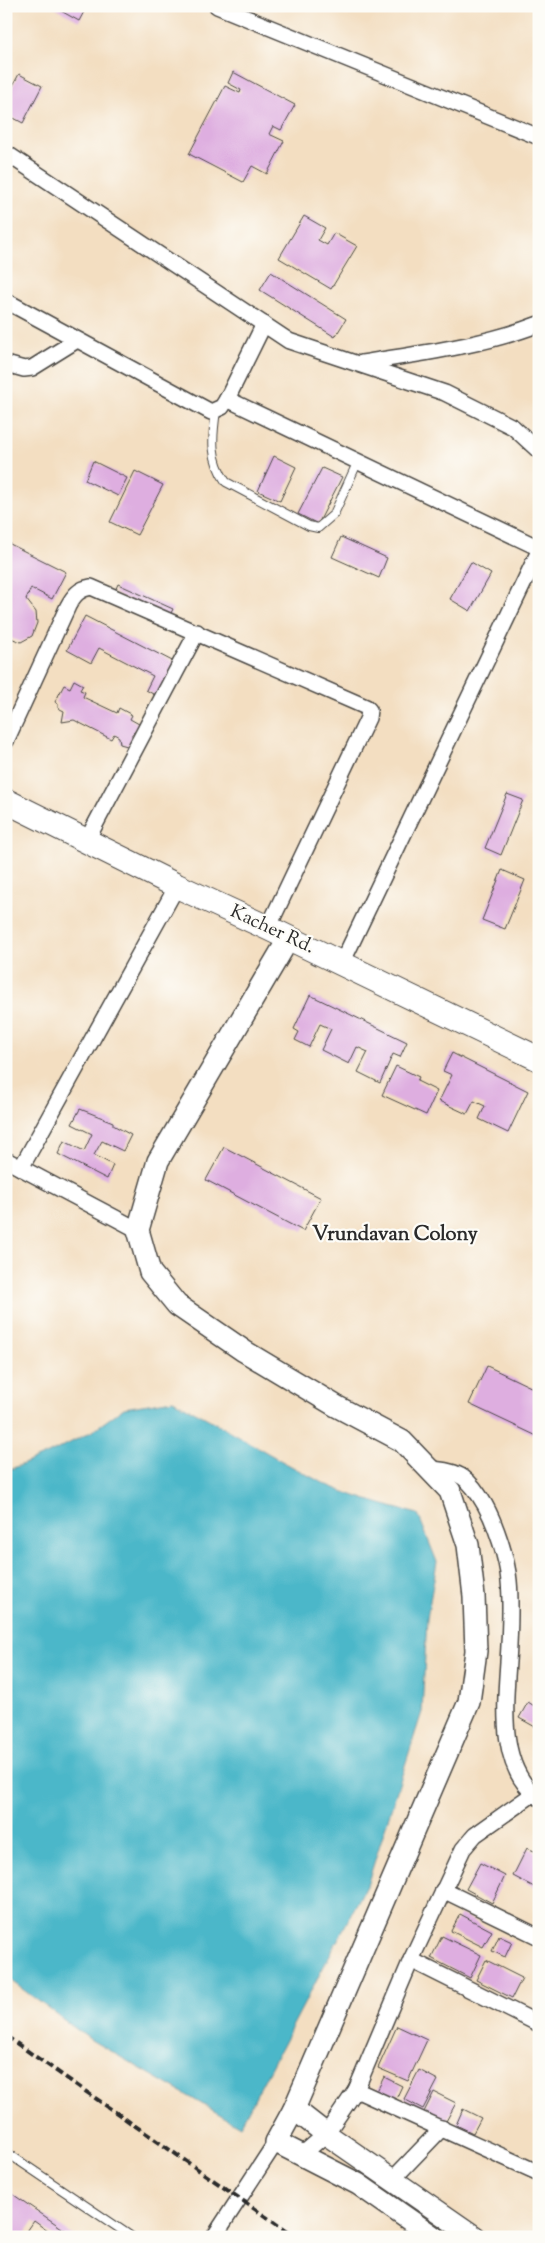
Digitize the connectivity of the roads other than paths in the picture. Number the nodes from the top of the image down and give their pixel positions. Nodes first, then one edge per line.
1 (217, 6) edge
2 (539, 137) edge
3 (6, 153) edge
4 (6, 301) edge
5 (264, 324) junction
6 (539, 324) edge
7 (77, 340) junction
8 (359, 363) junction
9 (6, 364) edge
10 (227, 399) junction
11 (216, 411) junction
12 (539, 450) edge
13 (358, 461) junction
14 (539, 549) edge
15 (197, 632) junction
16 (6, 741) edge
17 (7, 803) edge
18 (86, 840) junction
19 (177, 886) junction
20 (278, 933) junction
21 (342, 964) junction
22 (539, 1059) edge
23 (6, 1160) edge
24 (21, 1168) junction
25 (138, 1230) junction
26 (429, 1469) junction
27 (536, 1796) edge
28 (443, 1890) junction
29 (539, 1937) edge
30 (411, 1960) junction
31 (539, 2024) edge
32 (356, 2090) junction
33 (294, 2109) junction
34 (442, 2128) junction
35 (326, 2134) junction
36 (276, 2142) junction
37 (6, 2152) edge
38 (302, 2154) junction
39 (539, 2173) edge
40 (392, 2180) junction
41 (132, 2237) edge
42 (214, 2237) edge
43 (434, 2237) edge
44 (475, 2237) edge

1 - 2 street
3 - 5 street
4 - 7 street
5 - 8 street
5 - 10 street
6 - 8 street
7 - 9 street
7 - 11 street
8 - 12 street
10 - 11 street
10 - 13 street
11 - 13 lane
13 - 14 street
14 - 21 street
15 - 16 street
15 - 18 street
15 - 20 street
17 - 18 main road, Kacher Rd.
18 - 19 main road, Kacher Rd.
19 - 20 main road, Kacher Rd.
19 - 24 street
20 - 21 main road, Kacher Rd.
20 - 25 street
21 - 22 main road, Kacher Rd.
23 - 24 street
24 - 25 street
25 - 26 street
26 - 27 street
26 - 33 street
27 - 28 street
28 - 29 street
28 - 30 street
30 - 31 street
30 - 32 street
32 - 34 street
32 - 35 street
33 - 35 street
33 - 36 street
34 - 39 street
34 - 40 street
35 - 38 street
35 - 40 street
36 - 38 street
36 - 42 street
37 - 41 lane
38 - 43 street
40 - 44 street

